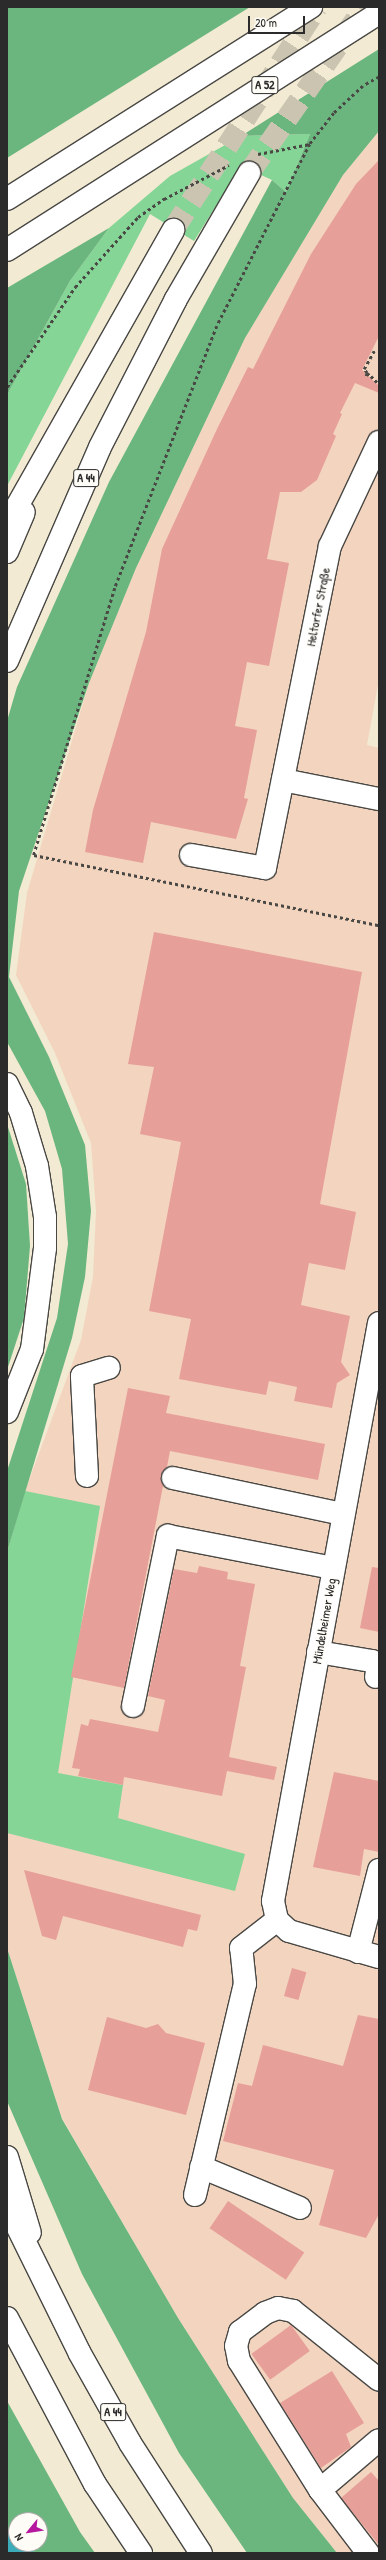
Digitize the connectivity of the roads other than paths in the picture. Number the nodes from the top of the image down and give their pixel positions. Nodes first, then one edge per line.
1 (311, 7) edge
2 (379, 13) edge
3 (247, 163) tunnel mouth
4 (7, 199) edge
5 (173, 230) tunnel mouth
6 (7, 250) edge
7 (379, 442) edge
8 (45, 461) junction
9 (7, 524) edge
10 (7, 552) edge
11 (7, 661) edge
12 (283, 780) junction
13 (379, 800) edge
14 (191, 855) dead end
15 (7, 1084) edge
16 (379, 1323) edge
17 (109, 1368) dead end
18 (7, 1412) edge
19 (87, 1476) dead end
20 (173, 1478) dead end
21 (343, 1514) junction
22 (333, 1568) junction
23 (318, 1652) junction
24 (376, 1677) dead end
25 (133, 1706) dead end
26 (379, 1870) edge
27 (277, 1920) junction
28 (369, 1955) edge
29 (7, 2156) edge
30 (201, 2167) junction
31 (194, 2195) dead end
32 (7, 2206) edge
33 (300, 2208) dead end
34 (36, 2266) junction
35 (7, 2318) edge
36 (379, 2380) edge
37 (379, 2440) edge
38 (320, 2490) junction
39 (141, 2553) edge
40 (201, 2553) edge
41 (368, 2553) edge

1 - 4 main road
2 - 6 main road, A 52
3 - 11 main road, A 44
5 - 8 main road
7 - 12 main road, Heltorfer Straße
8 - 9 main road
8 - 10 main road
12 - 13 main road
12 - 14 main road, Heltorfer Straße
15 - 18 main road
16 - 21 main road, Mündelheimer Weg
17 - 19 main road
20 - 21 main road
21 - 22 main road, Mündelheimer Weg
22 - 23 main road, Mündelheimer Weg
22 - 25 main road
23 - 24 main road
23 - 27 main road, Mündelheimer Weg
26 - 28 main road
27 - 28 main road
27 - 30 main road
29 - 34 main road
30 - 31 main road
30 - 33 main road
32 - 34 main road, A 44
34 - 40 main road, A 44
35 - 39 main road
36 - 38 main road
37 - 38 main road
38 - 41 main road

